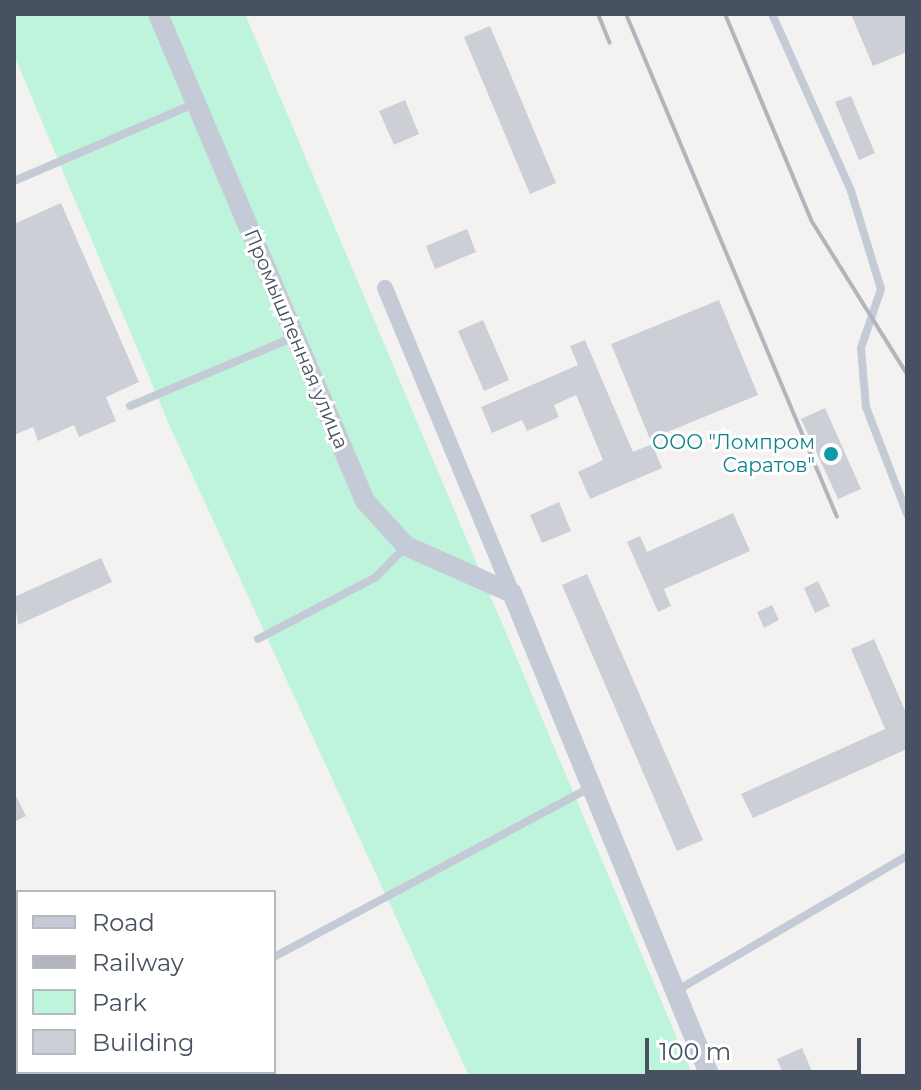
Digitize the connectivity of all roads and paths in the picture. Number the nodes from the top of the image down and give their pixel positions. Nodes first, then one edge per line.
1 (158, 14) edge
2 (772, 14) edge
3 (195, 103) junction
4 (14, 181) edge
5 (385, 288) dead end
6 (295, 337) junction
7 (130, 406) dead end
8 (907, 514) edge
9 (406, 546) junction
10 (512, 593) junction
11 (258, 639) dead end
12 (592, 787) junction
13 (907, 856) edge
14 (276, 956) edge
15 (675, 991) junction
16 (710, 1076) edge

1 - 3 street, Промышленная улица
2 - 8 lane
3 - 4 lane
3 - 6 street, Промышленная улица
5 - 10 street
6 - 7 lane
6 - 9 street, Промышленная улица
9 - 10 street, Промышленная улица
9 - 11 lane
10 - 12 street
12 - 14 lane
12 - 15 street
13 - 15 lane
15 - 16 street

